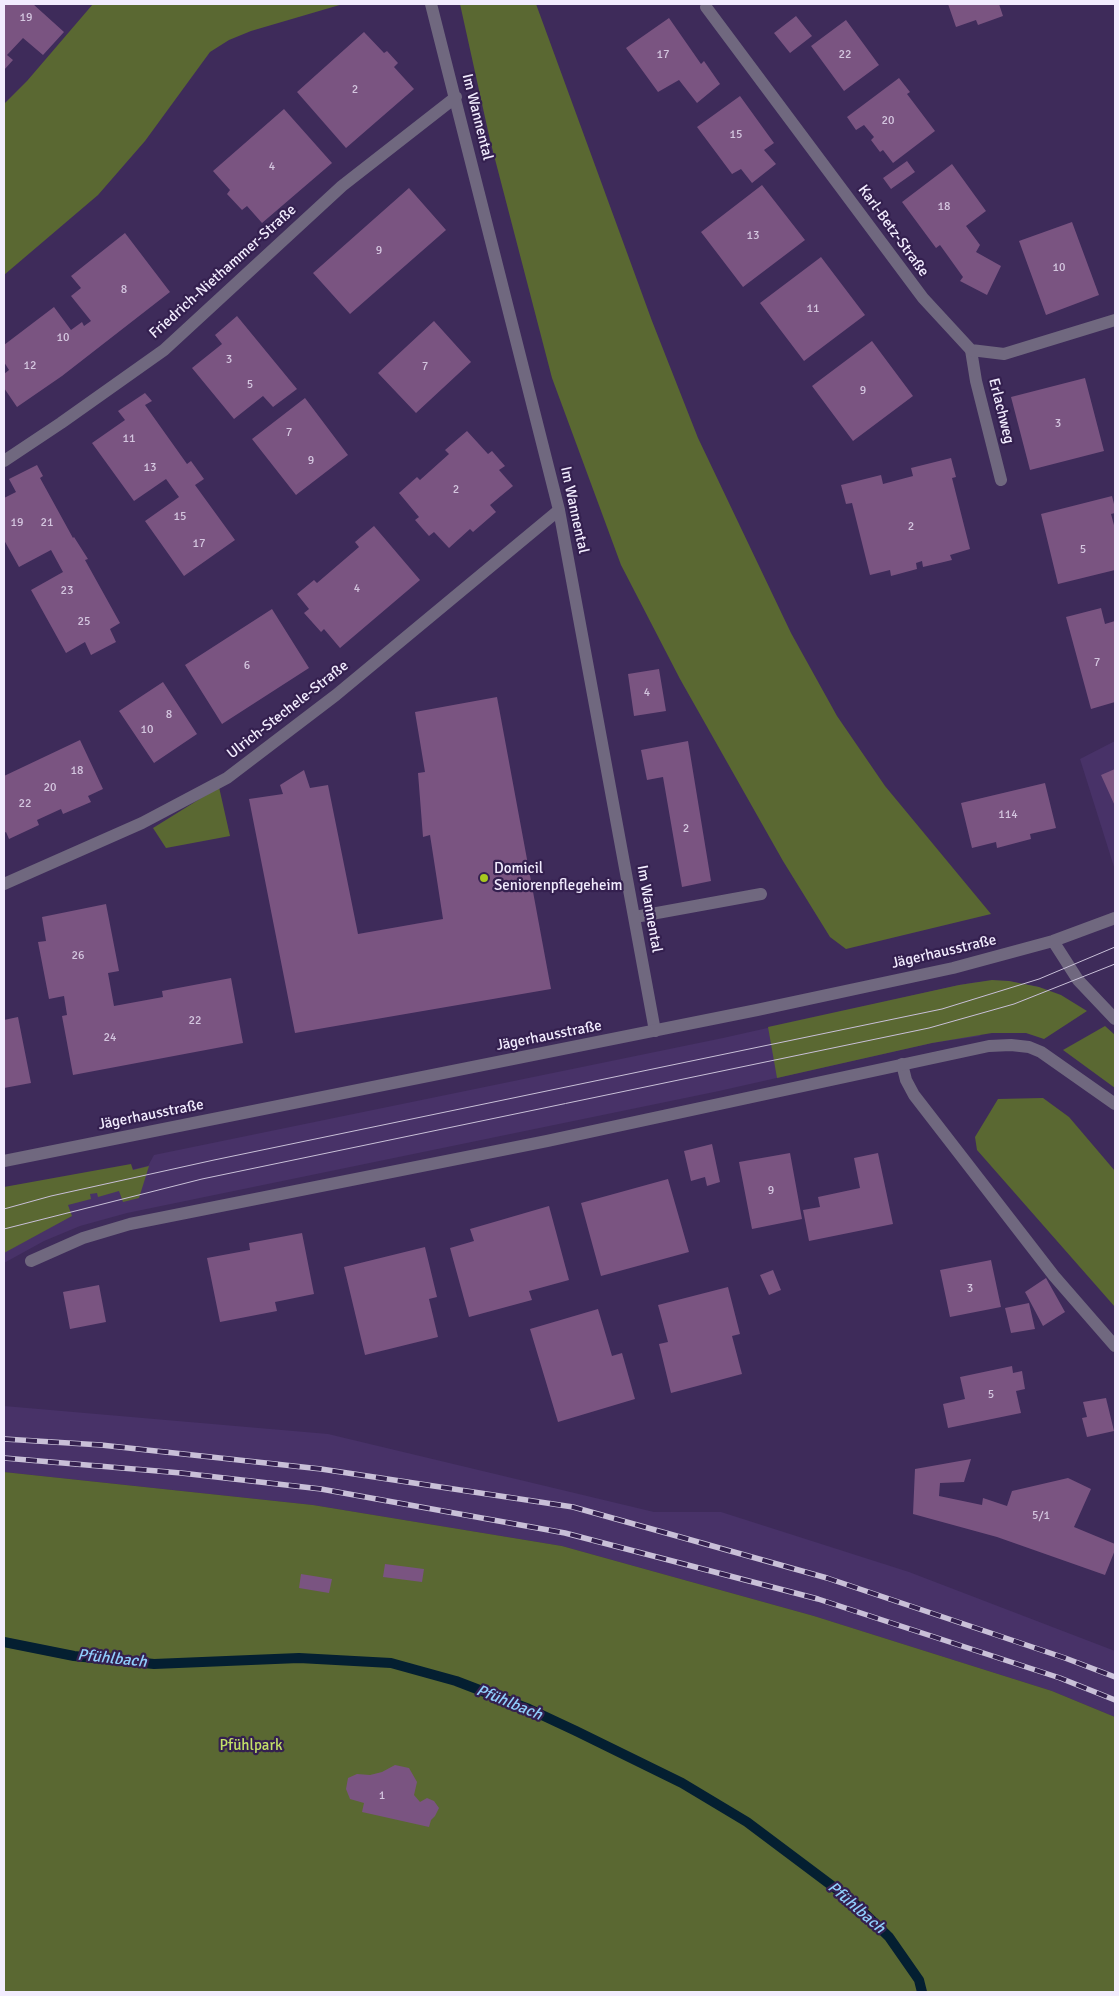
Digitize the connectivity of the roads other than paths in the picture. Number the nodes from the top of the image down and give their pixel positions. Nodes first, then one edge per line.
1 (431, 4) edge
2 (706, 7) dead end
3 (456, 96) junction
4 (1115, 320) edge
5 (971, 350) junction
6 (4, 461) edge
7 (1001, 480) dead end
8 (560, 510) junction
9 (4, 884) edge
10 (761, 894) dead end
11 (635, 917) junction
12 (1115, 919) edge
13 (1053, 941) junction
14 (1115, 1019) edge
15 (655, 1031) junction
16 (902, 1064) junction
17 (1115, 1104) edge
18 (4, 1161) edge
19 (31, 1261) dead end
20 (1115, 1346) edge

1 - 3 street, Im Wannental
2 - 5 street, Karl-Betz-Straße
3 - 6 street, Friedrich-Niethammer-Straße
3 - 8 street, Im Wannental
4 - 5 street
5 - 7 street, Erlachweg
8 - 9 street, Ulrich-Stechele-Straße
8 - 11 street, Im Wannental
10 - 11 street
11 - 15 street, Im Wannental
12 - 13 street, Jägerhausstraße
13 - 14 street
13 - 15 street, Jägerhausstraße
15 - 18 street, Jägerhausstraße
16 - 17 street
16 - 19 street
16 - 20 street

